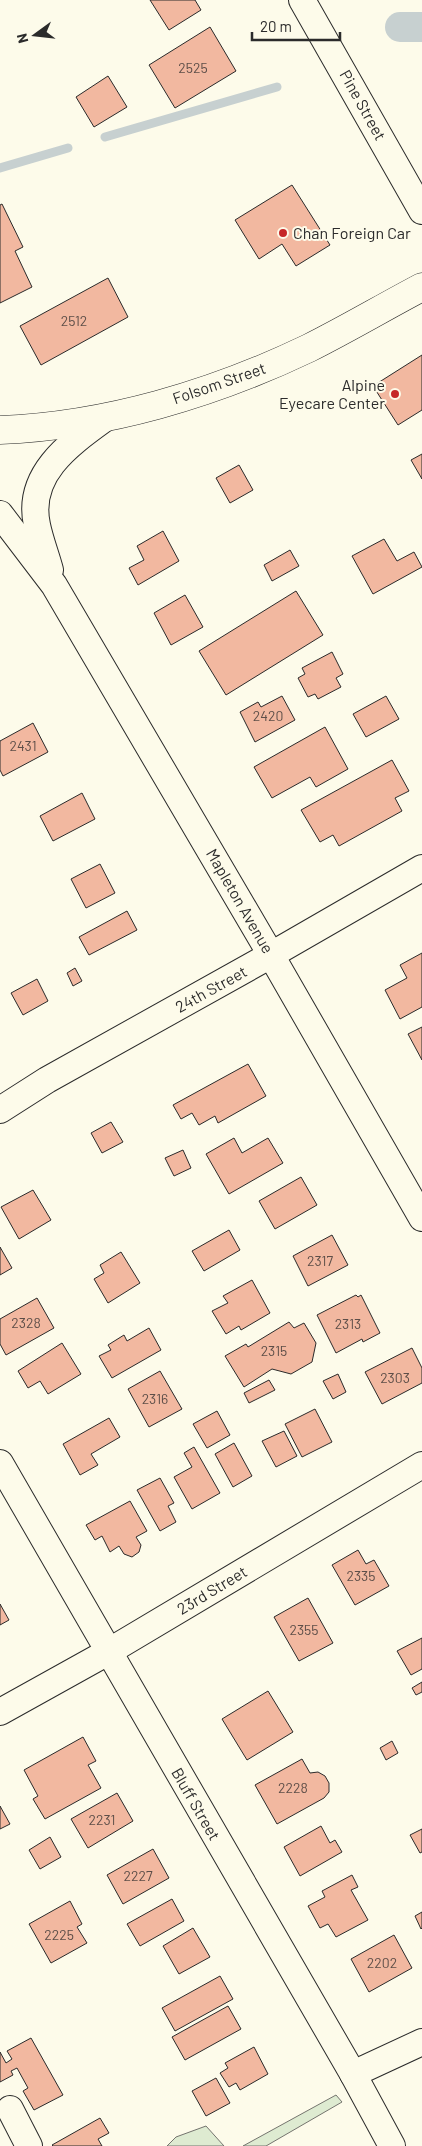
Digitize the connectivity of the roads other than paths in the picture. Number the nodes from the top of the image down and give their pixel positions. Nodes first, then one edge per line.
1 (302, 0) edge
2 (422, 211) edge
3 (422, 287) edge
4 (104, 419) junction
5 (2, 429) edge
6 (0, 514) edge
7 (54, 585) junction
8 (422, 868) edge
9 (272, 955) junction
10 (0, 1110) edge
11 (422, 1218) edge
12 (0, 1463) edge
13 (422, 1465) edge
14 (108, 1652) junction
15 (0, 1712) edge
16 (422, 2042) edge
17 (353, 2074) junction
18 (10, 2109) dead end
19 (29, 2146) edge
20 (392, 2146) edge

1 - 2 street, Pine Street
3 - 4 main road, Folsom Street
4 - 5 main road, Folsom Street
4 - 7 street, Mapleton Avenue
6 - 7 street, Mapleton Avenue
7 - 9 street, Mapleton Avenue
8 - 9 street, 24th Street
9 - 10 street, 24th Street
9 - 11 street, Mapleton Avenue
12 - 14 street, Bluff Street
13 - 14 street, 23rd Street
14 - 15 street, 23rd Street
14 - 17 street, Bluff Street
16 - 17 street
17 - 20 street, Bluff Street
18 - 19 street

